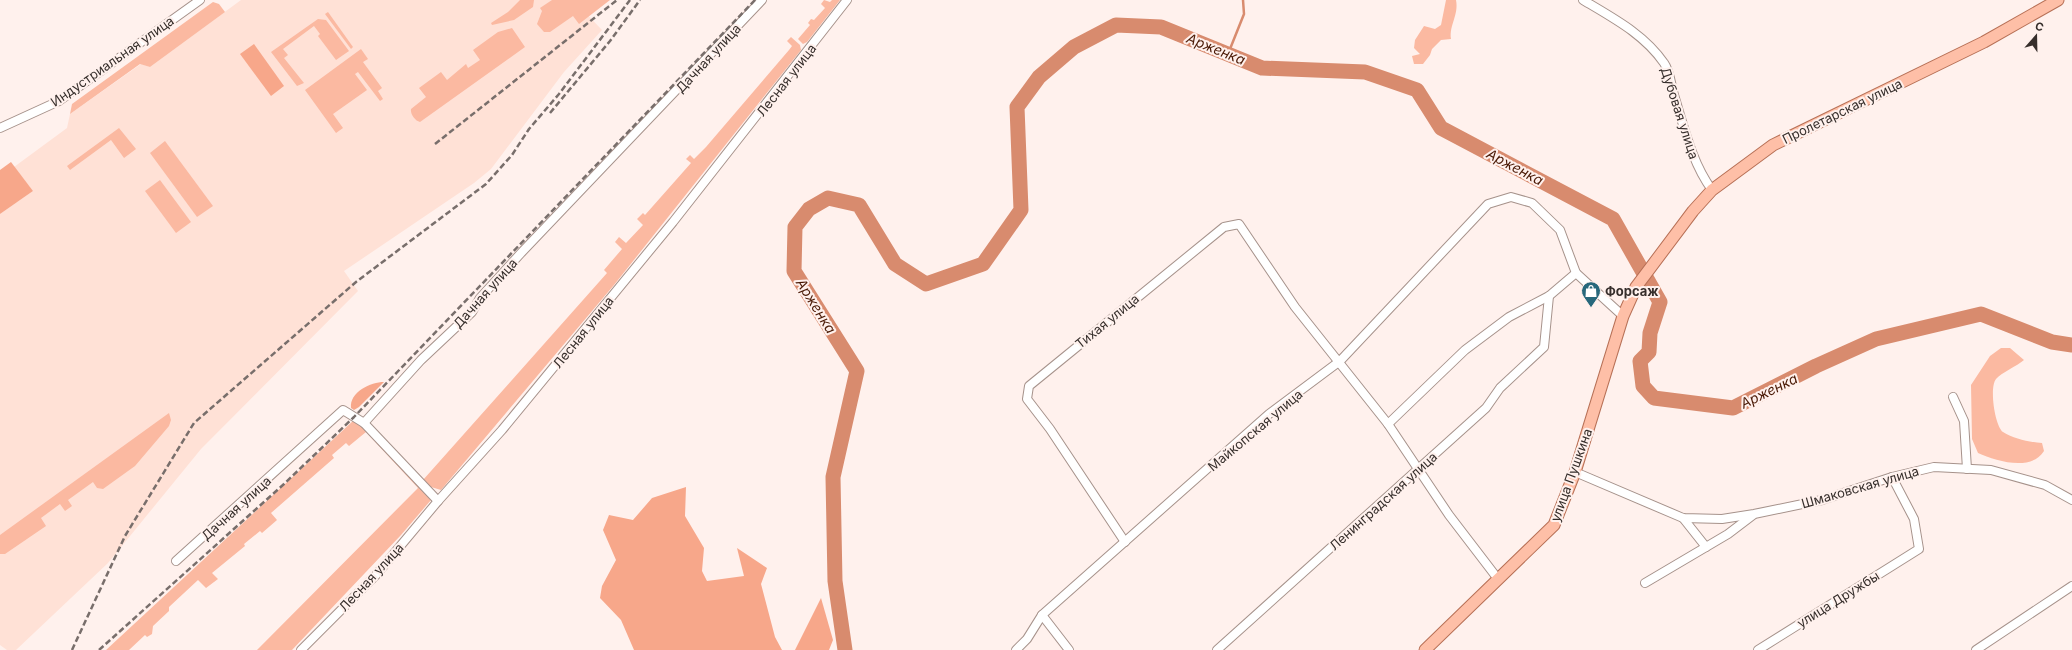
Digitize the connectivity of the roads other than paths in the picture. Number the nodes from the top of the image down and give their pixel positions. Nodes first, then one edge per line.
1 (200, 0) edge
2 (762, 0) edge
3 (847, 0) edge
4 (1583, 0) edge
5 (2058, 0) edge
6 (0, 128) edge
7 (1712, 190) junction
8 (1656, 260) joint
9 (1576, 274) junction
10 (1549, 296) junction
11 (1623, 316) junction
12 (1340, 361) junction
13 (1953, 397) dead end
14 (364, 424) junction
15 (1388, 424) junction
16 (1967, 469) junction
17 (1418, 470) junction
18 (1575, 472) junction
19 (1892, 477) junction
20 (2072, 500) edge
21 (438, 501) junction
22 (1754, 514) junction
23 (1683, 518) junction
24 (1125, 542) junction
25 (1706, 547) junction
26 (176, 561) dead end
27 (1498, 579) junction
28 (1645, 583) dead end
29 (2072, 586) edge
30 (1042, 615) junction
31 (301, 650) edge
32 (1016, 650) edge
33 (1069, 650) edge
34 (1217, 650) edge
35 (1424, 650) edge
36 (1758, 650) edge
37 (1976, 650) edge

1 - 6 street, Индустриальная улица
2 - 14 street, Дачная улица
3 - 21 street, Лесная улица
4 - 7 street, Дубовая улица
5 - 7 main road, Пролетарская улица
7 - 8 main road, Пролетарская улица
8 - 11 main road, улица Пушкина
9 - 10 street
9 - 11 street
9 - 12 street, Майкопская улица
10 - 15 street
10 - 17 street, Ленинградская улица
11 - 18 main road, улица Пушкина
12 - 15 street
12 - 24 street, Майкопская улица
12 - 24 street, Тихая улица
13 - 16 street
14 - 21 street
14 - 26 street, Дачная улица
15 - 17 street
16 - 19 street, Шмаковская улица
16 - 20 street, Шмаковская улица
17 - 27 street
17 - 34 street, Ленинградская улица
18 - 23 street, Шмаковская улица
18 - 27 main road, улица Пушкина
19 - 22 street, Шмаковская улица
19 - 36 street, улица Дружбы
21 - 31 street, Лесная улица
22 - 23 street, Шмаковская улица
22 - 25 street, Шмаковская улица
23 - 25 street
24 - 30 street, Майкопская улица
25 - 28 street, Шмаковская улица
27 - 35 main road, улица Пушкина
29 - 37 street
30 - 32 street, Майкопская улица
30 - 33 street

